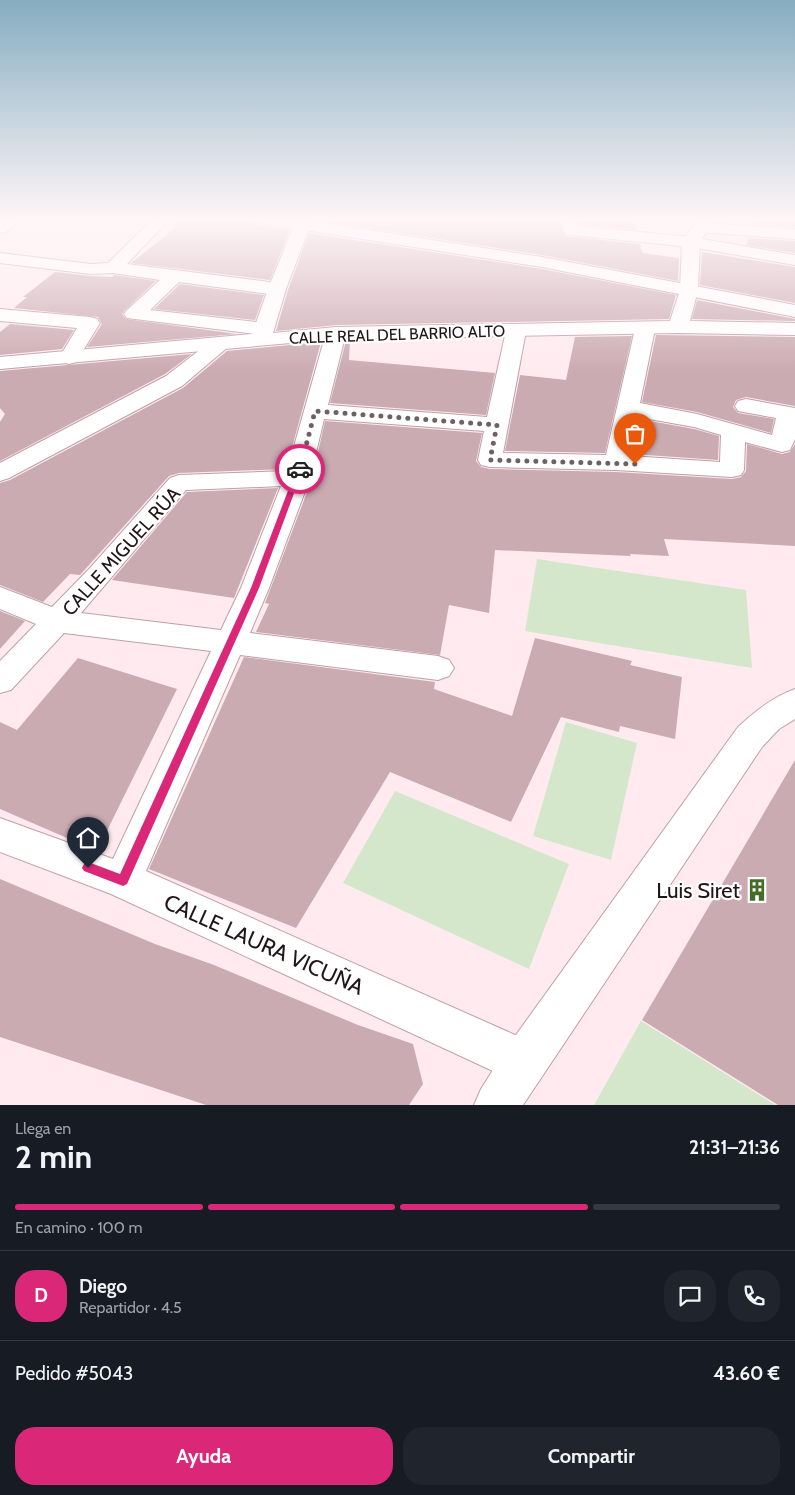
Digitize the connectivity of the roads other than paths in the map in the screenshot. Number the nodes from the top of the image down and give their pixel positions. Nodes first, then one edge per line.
1 (125, 270) edge
2 (284, 270) edge
3 (650, 270) edge
4 (693, 270) edge
5 (175, 276) junction
6 (277, 288) junction
7 (690, 290) junction
8 (795, 311) edge
9 (0, 315) edge
10 (678, 327) junction
11 (645, 329) junction
12 (795, 329) edge
13 (516, 331) junction
14 (336, 333) junction
15 (262, 334) junction
16 (221, 344) junction
17 (69, 358) junction
18 (0, 363) edge
19 (746, 406) dead end
20 (628, 408) junction
21 (315, 411) junction
22 (792, 414) edge
23 (497, 425) junction
24 (732, 431) junction
25 (616, 463) junction
26 (0, 473) edge
27 (297, 478) junction
28 (0, 597) edge
29 (58, 621) junction
30 (231, 642) junction
31 (438, 668) dead end
32 (0, 681) edge
33 (795, 702) edge
34 (0, 835) edge
35 (123, 880) junction
36 (524, 1062) junction
37 (497, 1105) edge

1 - 5 street
2 - 6 street
3 - 7 street
4 - 7 street
5 - 6 street
5 - 15 street
6 - 15 street
7 - 8 street
7 - 10 street
9 - 17 street
10 - 11 street, CALLE REAL DEL BARRIO ALTO
10 - 12 street, CALLE REAL DEL BARRIO ALTO
11 - 13 street, CALLE REAL DEL BARRIO ALTO
11 - 20 street
13 - 14 street, CALLE REAL DEL BARRIO ALTO
13 - 23 street
14 - 15 street, CALLE REAL DEL BARRIO ALTO
14 - 21 street
15 - 16 street, CALLE REAL DEL BARRIO ALTO
16 - 17 street, CALLE REAL DEL BARRIO ALTO
16 - 26 street
17 - 18 street, CALLE REAL DEL BARRIO ALTO
19 - 22 street
20 - 24 street
20 - 25 street
21 - 23 street
21 - 27 street
22 - 24 street
23 - 25 street
24 - 25 street
27 - 29 street, CALLE MIGUEL RÚA
27 - 30 street
28 - 29 street
29 - 30 street
29 - 32 street, CALLE MIGUEL RÚA
30 - 31 street
30 - 35 street
33 - 36 street
34 - 35 street, CALLE LAURA VICUÑA
35 - 36 street, CALLE LAURA VICUÑA
36 - 37 street

